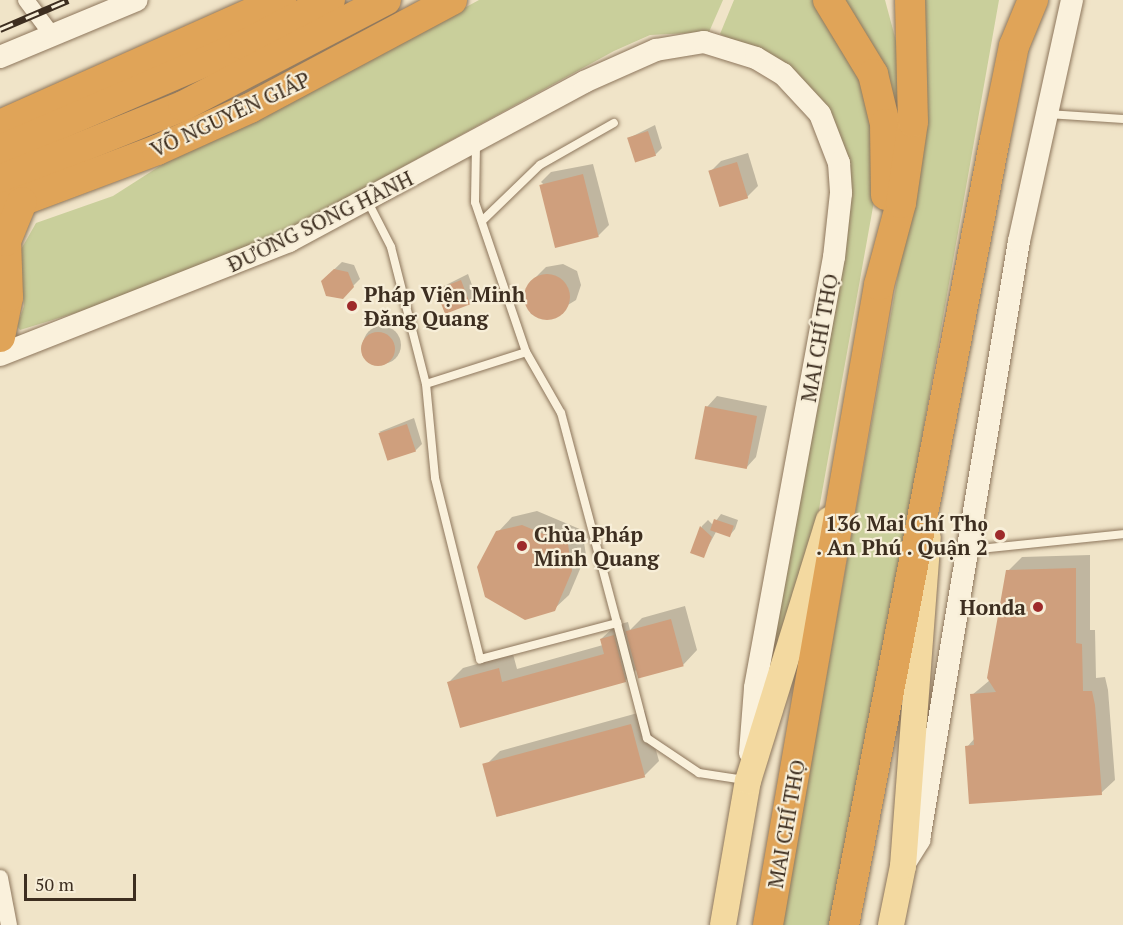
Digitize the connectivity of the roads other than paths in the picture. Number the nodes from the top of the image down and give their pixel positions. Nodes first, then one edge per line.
1 (26, 0) edge
2 (104, 0) edge
3 (137, 0) edge
4 (281, 0) edge
5 (330, 0) edge
6 (386, 0) edge
7 (452, 0) edge
8 (828, 0) edge
9 (1015, 0) edge
10 (1033, 0) edge
11 (1056, 0) edge
12 (1072, 0) edge
13 (1083, 0) edge
14 (899, 1) edge
15 (415, 13) edge
16 (1065, 28) junction
17 (49, 29) junction
18 (0, 42) edge
19 (1014, 46) junction
20 (0, 57) edge
21 (628, 61) joint
22 (1044, 114) junction
23 (1123, 119) edge
24 (614, 123) dead end
25 (0, 124) edge
26 (476, 140) junction
27 (0, 150) edge
28 (0, 180) edge
29 (367, 200) junction
30 (11, 205) edge
31 (886, 206) junction
32 (482, 221) junction
33 (882, 273) junction
34 (0, 337) edge
35 (526, 352) junction
36 (0, 355) edge
37 (426, 384) junction
38 (848, 474) junction
39 (926, 489) junction
40 (831, 512) junction
41 (1123, 534) edge
42 (963, 551) junction
43 (617, 623) junction
44 (748, 781) junction
45 (903, 866) junction
46 (0, 878) edge
47 (9, 925) edge
48 (723, 925) edge
49 (768, 925) edge
50 (844, 925) edge
51 (891, 925) edge

1 - 17 street
2 - 17 main road
3 - 17 main road
4 - 25 highway
5 - 27 highway
6 - 28 highway, VÕ NGUYÊN GIÁP
7 - 15 highway, VÕ NGUYÊN GIÁP
8 - 31 highway
9 - 19 highway
10 - 19 highway
11 - 42 main road
12 - 16 main road
13 - 16 main road
14 - 33 highway
15 - 30 highway, VÕ NGUYÊN GIÁP
16 - 22 main road
17 - 18 main road
17 - 20 main road
19 - 39 highway
21 - 26 main road, ĐƯỜNG SONG HÀNH
21 - 44 main road, MAI CHÍ THỌ
22 - 23 lane
22 - 42 main road
24 - 32 lane
26 - 29 main road, ĐƯỜNG SONG HÀNH
26 - 32 lane
29 - 36 main road, ĐƯỜNG SONG HÀNH
29 - 37 lane
30 - 34 highway
31 - 33 highway
31 - 40 main road, MAI CHÍ THỌ
32 - 35 lane
33 - 38 highway, MAI CHÍ THỌ
35 - 37 lane
35 - 43 lane
37 - 43 lane
38 - 40 main road, MAI CHÍ THỌ
38 - 49 highway, MAI CHÍ THỌ
39 - 45 main road
39 - 50 highway
40 - 44 main road, MAI CHÍ THỌ
41 - 42 lane
42 - 45 main road
43 - 44 lane
44 - 48 main road, MAI CHÍ THỌ
45 - 51 main road
46 - 47 street

